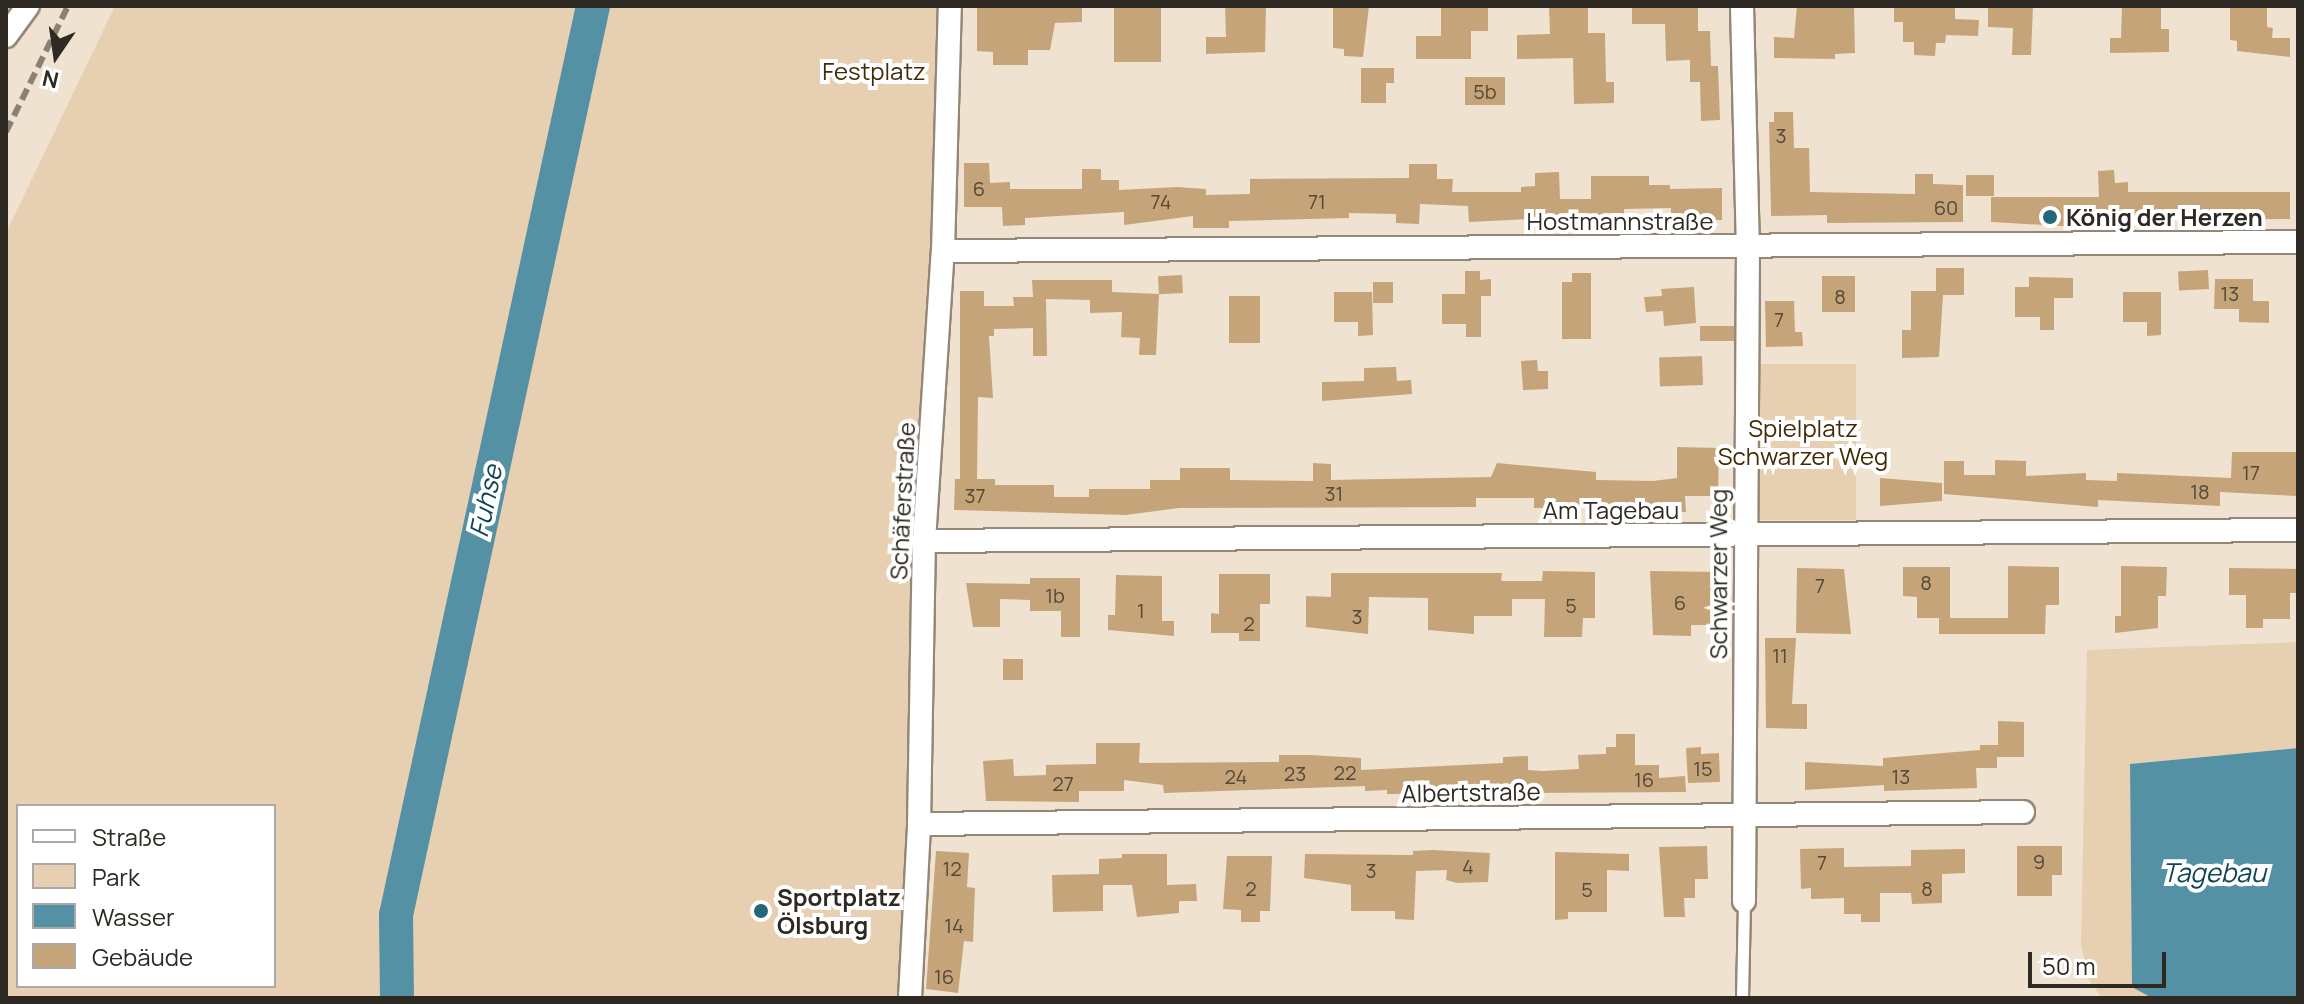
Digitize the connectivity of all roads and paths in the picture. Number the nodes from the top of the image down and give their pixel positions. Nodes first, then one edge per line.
1 (28, 6) edge
2 (950, 6) edge
3 (1742, 6) edge
4 (6, 36) edge
5 (2298, 242) edge
6 (1748, 246) junction
7 (943, 251) junction
8 (2298, 530) edge
9 (1743, 535) junction
10 (924, 541) junction
11 (2023, 812) dead end
12 (1747, 815) junction
13 (919, 824) junction
14 (1744, 901) joint
15 (910, 998) edge
16 (1742, 998) edge

1 - 4 street
2 - 7 street, Schäferstraße
3 - 6 street, Schwarzer Weg
5 - 6 street, Hostmannstraße
6 - 7 street, Hostmannstraße
6 - 9 street, Schwarzer Weg
7 - 10 street, Schäferstraße
8 - 9 street, Am Tagebau
9 - 10 street, Am Tagebau
9 - 12 street, Schwarzer Weg
10 - 13 street, Schäferstraße
11 - 12 street, Albertstraße
12 - 13 street, Albertstraße
12 - 14 street, Schwarzer Weg
13 - 15 street, Schäferstraße
14 - 16 lane

